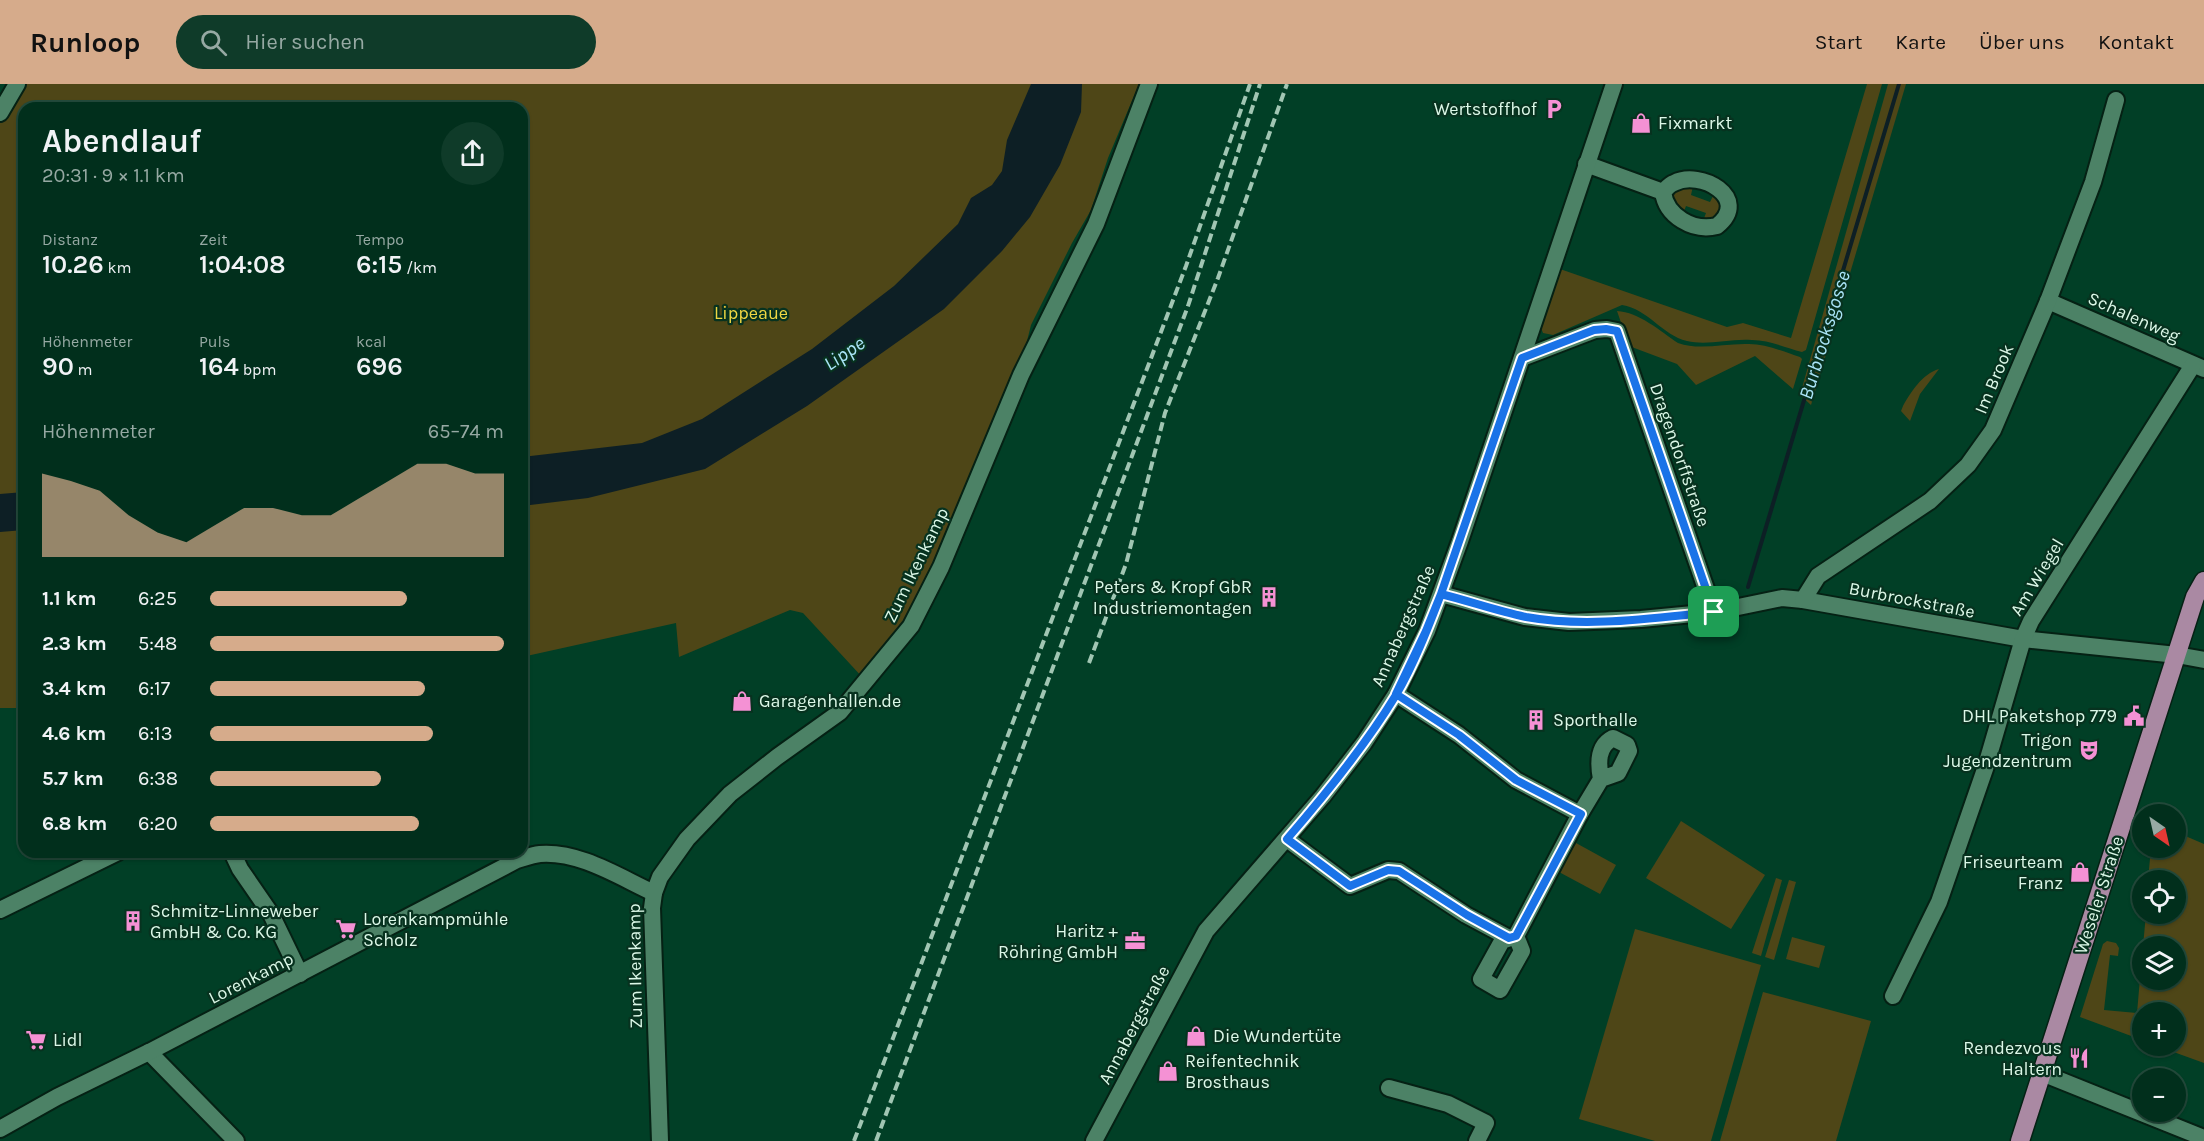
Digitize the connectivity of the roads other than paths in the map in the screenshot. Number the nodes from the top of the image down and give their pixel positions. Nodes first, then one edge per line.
1 (17, 84) edge
2 (1149, 84) edge
3 (1614, 84) edge
4 (2116, 100) dead end
5 (0, 113) edge
6 (1586, 164) junction
7 (1663, 192) dead end
8 (2048, 301) junction
9 (1522, 358) junction
10 (2198, 367) edge
11 (2204, 581) edge
12 (1441, 594) junction
13 (1803, 600) junction
14 (1714, 612) junction
15 (2024, 639) junction
16 (2177, 655) junction
17 (2204, 660) edge
18 (1396, 694) junction
19 (1601, 779) dead end
20 (1581, 814) junction
21 (1287, 839) junction
22 (528, 857) edge
23 (106, 858) edge
24 (235, 858) edge
25 (524, 858) edge
26 (654, 893) junction
27 (0, 910) edge
28 (300, 974) junction
29 (1893, 996) dead end
30 (149, 1052) junction
31 (2042, 1074) junction
32 (1389, 1088) dead end
33 (0, 1129) edge
34 (2204, 1138) edge
35 (236, 1141) edge
36 (660, 1141) edge
37 (1094, 1141) edge
38 (1477, 1141) edge
39 (2020, 1141) edge

1 - 5 street
2 - 26 street, Zum Ikenkamp
3 - 6 street, Annabergstraße
4 - 8 street, Im Brook
6 - 7 street
6 - 9 street, Annabergstraße
8 - 10 street, Schalenweg
8 - 13 street, Im Brook
9 - 12 street, Annabergstraße
9 - 14 street, Dragendorffstraße
10 - 15 street, Am Wiegel
11 - 16 main road, Weseler Straße
12 - 14 street, Burbrockstraße
12 - 18 street, Annabergstraße
13 - 14 street, Burbrockstraße
13 - 15 street, Burbrockstraße
15 - 16 street, Burbrockstraße
15 - 29 street, Am Wiegel
16 - 17 street, Burbrockstraße
16 - 31 main road, Weseler Straße
18 - 20 street
18 - 21 street, Annabergstraße
19 - 20 street
20 - 21 street
21 - 37 street, Annabergstraße
22 - 26 street, Lorenkamp
23 - 27 street
24 - 28 street
25 - 28 street, Lorenkamp
26 - 36 street, Zum Ikenkamp
28 - 30 street, Lorenkamp
30 - 33 street, Lorenkamp
30 - 35 street
31 - 34 street
31 - 39 main road, Weseler Straße
32 - 38 street

